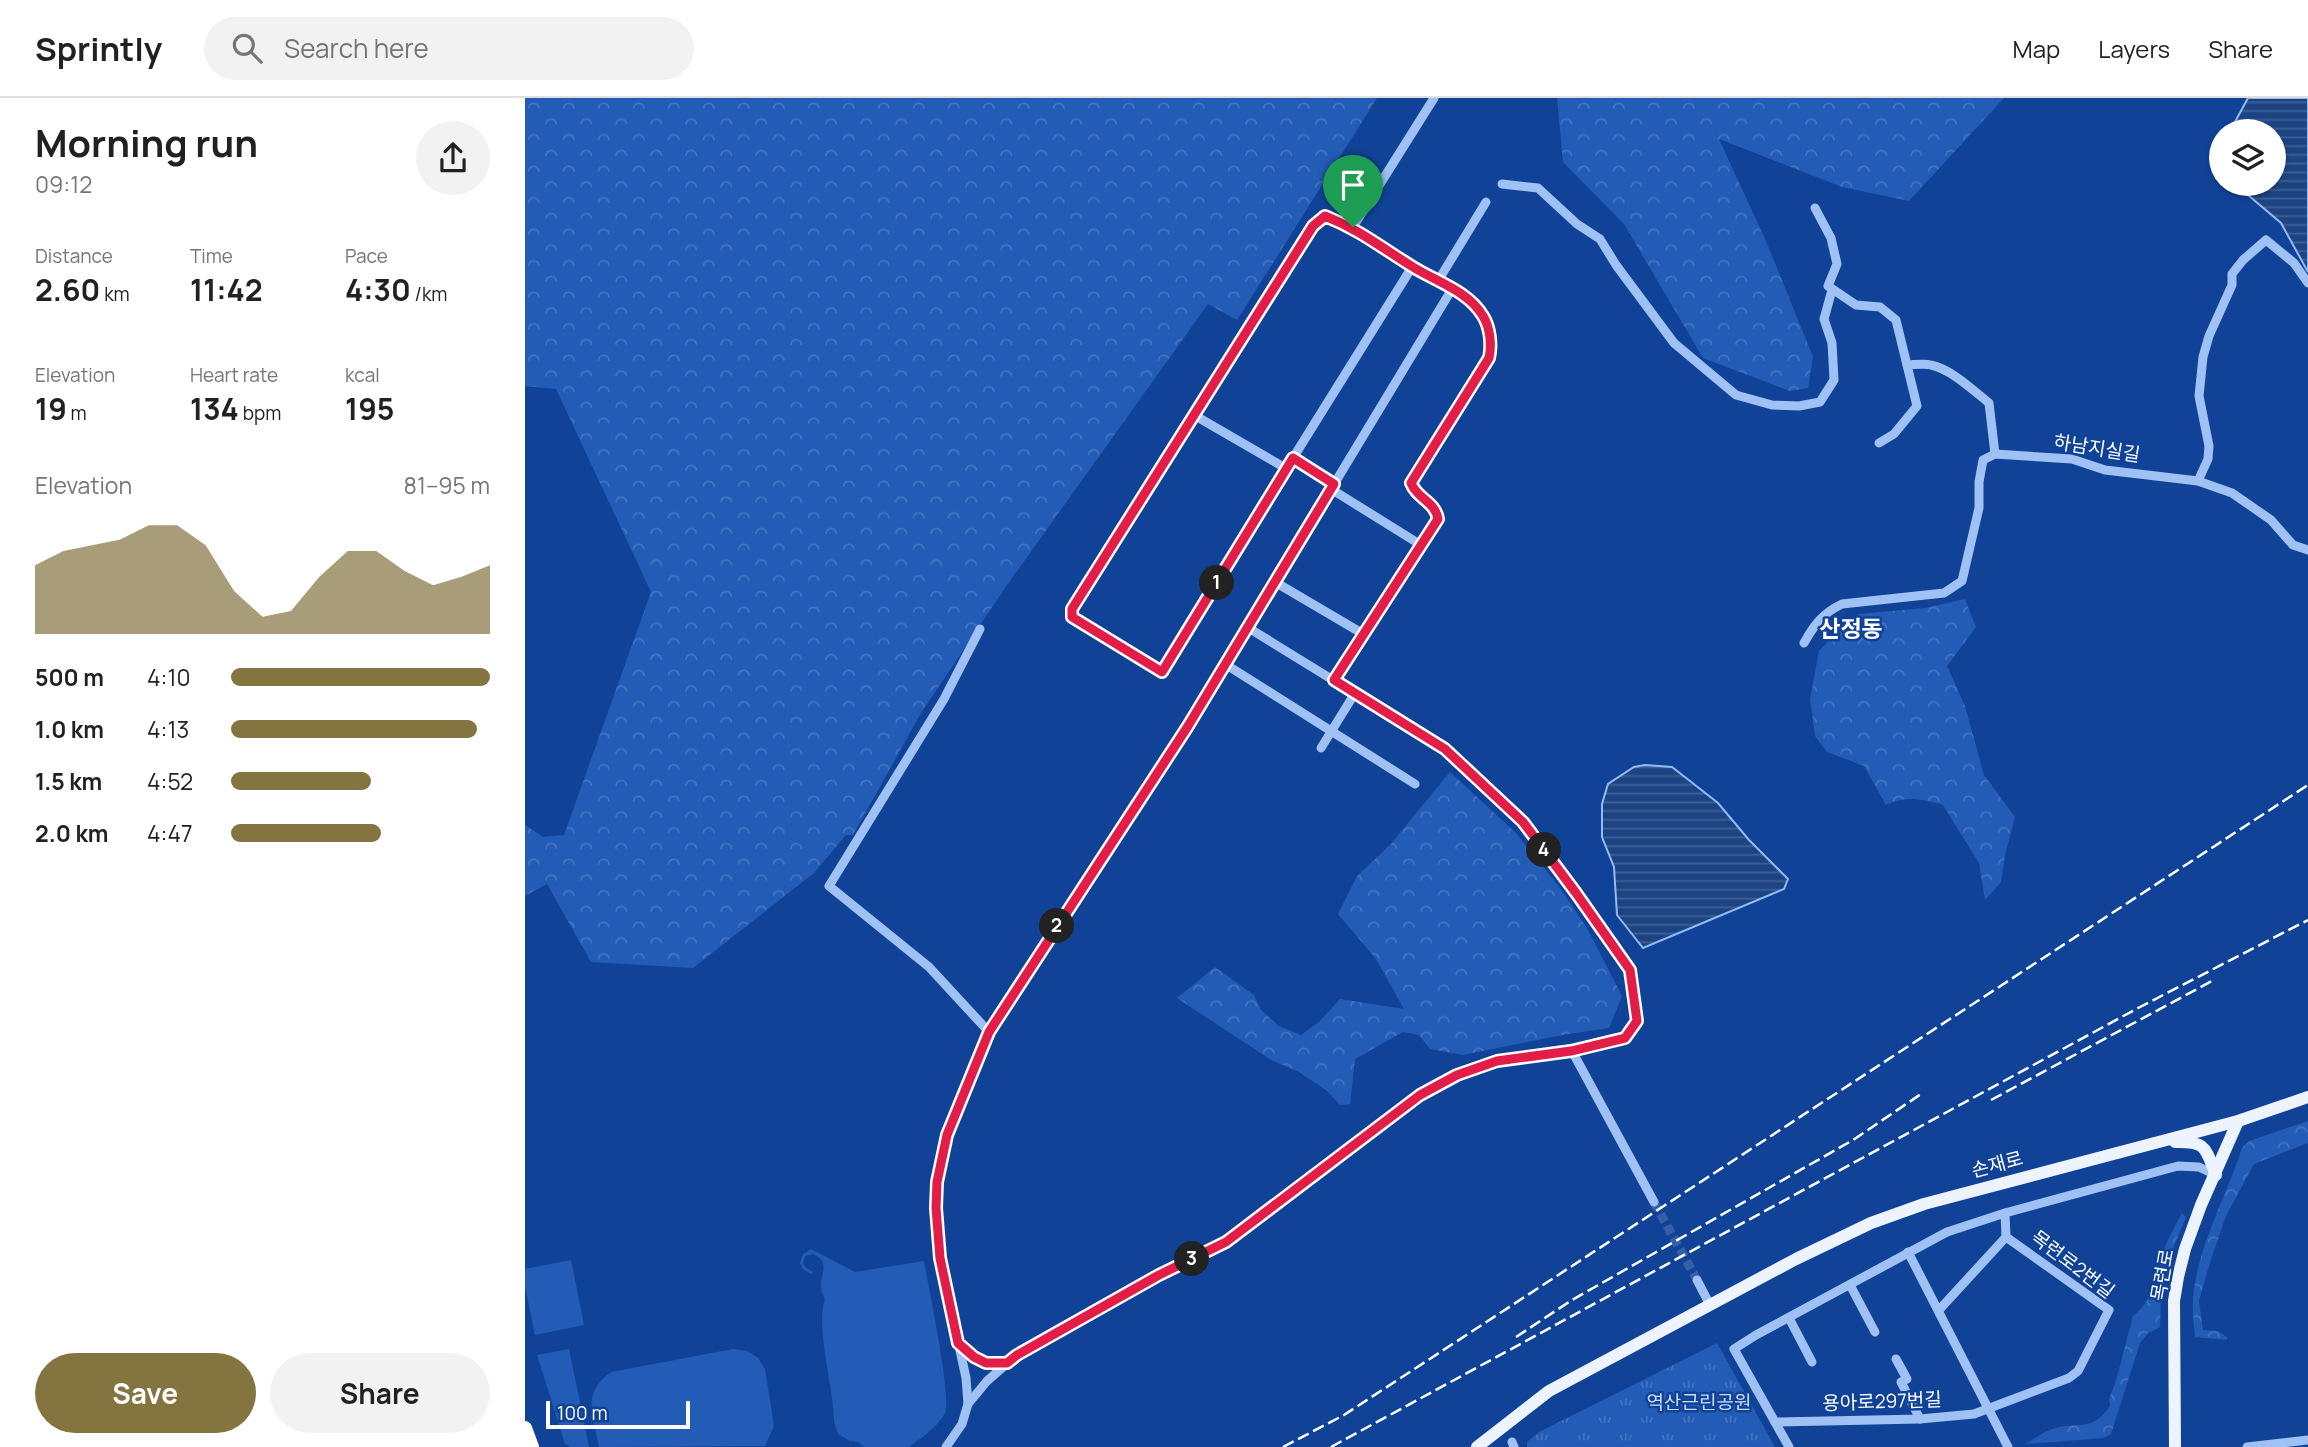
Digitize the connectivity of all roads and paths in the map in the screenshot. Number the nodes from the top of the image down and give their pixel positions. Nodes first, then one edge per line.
1 (1434, 98) edge
2 (1502, 184) dead end
3 (1486, 202) dead end
4 (1815, 208) dead end
5 (1353, 227) junction
6 (1412, 267) junction
7 (1438, 281) junction
8 (2308, 283) edge
9 (1452, 289) junction
10 (1832, 290) junction
11 (1907, 365) junction
12 (1193, 415) junction
13 (1879, 443) dead end
14 (1995, 454) junction
15 (1293, 458) junction
16 (1287, 469) junction
17 (2198, 481) junction
18 (1333, 486) junction
19 (1421, 545) junction
20 (2308, 550) edge
21 (1275, 582) junction
22 (1247, 627) junction
23 (980, 629) dead end
24 (1365, 635) junction
25 (1804, 643) dead end
26 (1225, 664) junction
27 (1334, 680) junction
28 (1356, 694) junction
29 (1332, 731) junction
30 (1321, 748) dead end
31 (1415, 784) dead end
32 (989, 1032) junction
33 (1571, 1051) junction
34 (2308, 1097) edge
35 (2238, 1121) junction
36 (2153, 1142) junction
37 (2216, 1175) junction
38 (1654, 1202) tunnel mouth
39 (2005, 1213) junction
40 (2006, 1237) junction
41 (1909, 1252) junction
42 (1697, 1280) tunnel mouth
43 (1850, 1285) junction
44 (1710, 1304) junction
45 (1940, 1310) junction
46 (1789, 1318) junction
47 (1875, 1332) dead end
48 (958, 1343) junction
49 (1896, 1359) dead end
50 (1812, 1362) dead end
51 (1007, 1363) junction
52 (968, 1404) junction
53 (1989, 1408) junction
54 (1920, 1419) junction
55 (1776, 1422) junction
56 (525, 1428) edge
57 (2308, 1440) edge
58 (532, 1447) edge
59 (946, 1447) edge
60 (1477, 1447) edge
61 (1789, 1447) edge
62 (2008, 1447) edge
63 (2175, 1447) edge
64 (2247, 1447) edge

1 - 5 street
2 - 10 street
3 - 7 street
4 - 10 street
5 - 6 street
5 - 12 street
6 - 7 street
6 - 15 street
7 - 9 street
8 - 17 street
9 - 18 street
9 - 19 street
10 - 11 street
11 - 13 street
11 - 14 street
12 - 16 street
12 - 16 street
14 - 17 street, 하남지실길
14 - 25 street
15 - 16 street
15 - 18 street
17 - 20 street, 하남지실길
18 - 19 street
18 - 21 street
19 - 24 street
21 - 22 street
21 - 24 street
22 - 26 street
22 - 27 street
23 - 32 street
24 - 27 street
26 - 29 street
26 - 32 street
27 - 28 street
28 - 29 street
28 - 33 street
29 - 30 street
29 - 31 street
32 - 48 street
33 - 38 street
33 - 51 street
34 - 35 main road, 손재로
35 - 36 main road, 손재로
35 - 37 main road, 목련로
36 - 37 main road
36 - 44 main road, 손재로
37 - 39 street, 목련로2번길
37 - 63 main road, 목련로
39 - 40 street, 목련로2번길
39 - 41 street, 목련로2번길
40 - 45 street
40 - 53 street, 목련로2번길
41 - 43 street, 목련로2번길
41 - 45 street
42 - 44 street
43 - 46 street, 목련로2번길
43 - 47 street
44 - 60 main road, 손재로
45 - 53 street
46 - 50 street
46 - 55 street, 목련로2번길
48 - 51 street
48 - 52 street
49 - 54 street
51 - 52 street
52 - 59 street
53 - 54 street, 용아로297번길
53 - 62 street
54 - 55 street, 용아로297번길
55 - 61 street
56 - 58 highway
57 - 64 street

